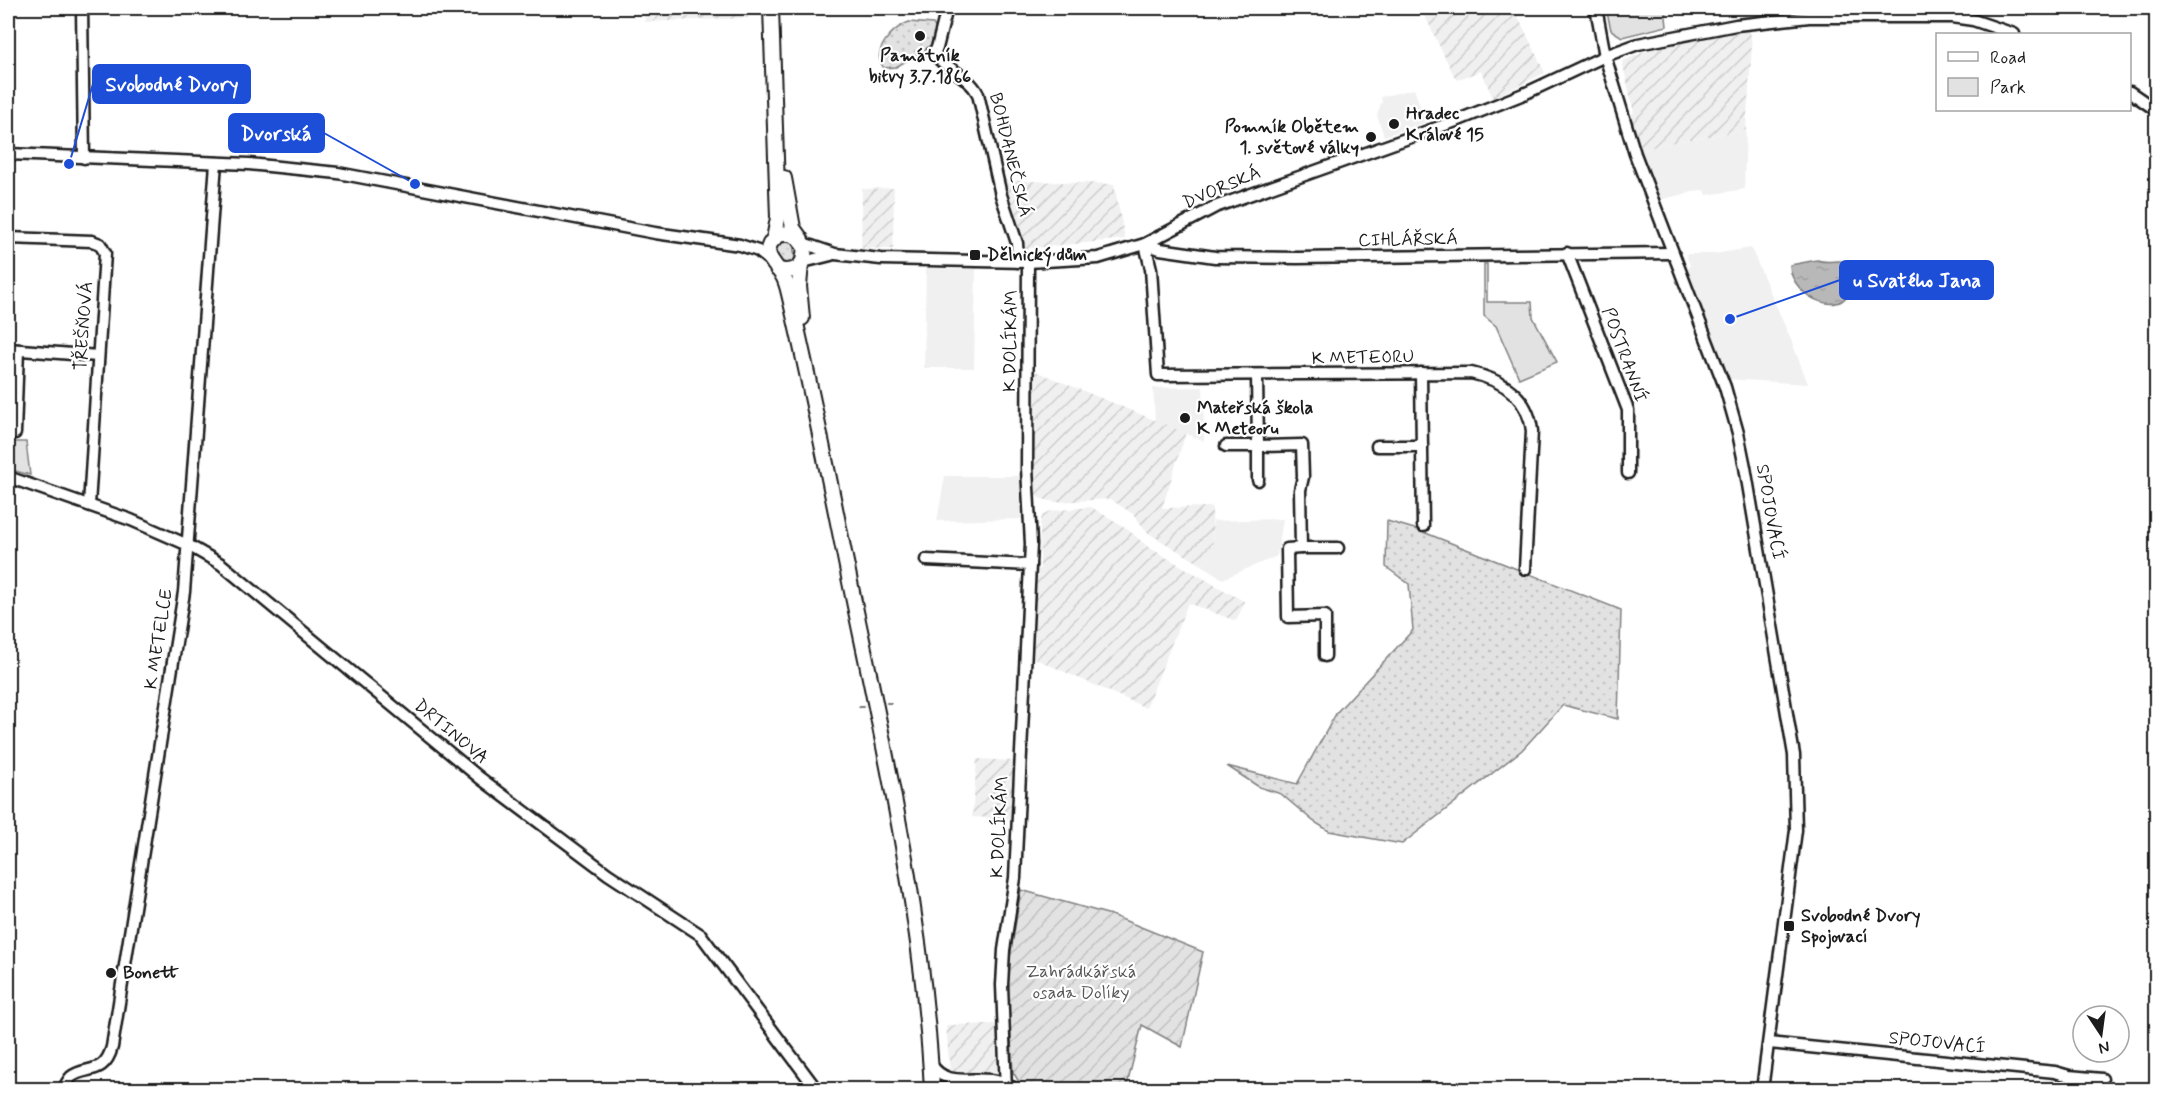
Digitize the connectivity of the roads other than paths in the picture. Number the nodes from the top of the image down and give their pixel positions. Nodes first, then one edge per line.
1 (82, 8) edge
2 (771, 8) edge
3 (947, 8) edge
4 (1596, 8) edge
5 (2011, 33) edge
6 (1605, 56) junction
7 (2131, 93) edge
8 (2157, 110) edge
9 (776, 132) junction
10 (8, 154) edge
11 (84, 158) junction
12 (216, 163) junction
13 (8, 238) edge
14 (773, 239) junction
15 (802, 241) junction
16 (1145, 244) junction
17 (740, 245) junction
18 (1567, 253) junction
19 (1672, 253) junction
20 (835, 254) junction
21 (1023, 262) junction
22 (802, 263) junction
23 (773, 264) junction
24 (13, 350) edge
25 (98, 356) junction
26 (807, 368) junction
27 (1421, 373) junction
28 (1257, 376) junction
29 (15, 433) dead end
30 (1226, 446) dead end
31 (1258, 446) junction
32 (1377, 446) dead end
33 (1422, 446) junction
34 (1628, 472) dead end
35 (8, 477) edge
36 (1258, 480) dead end
37 (89, 505) junction
38 (1424, 526) dead end
39 (188, 545) junction
40 (1301, 548) junction
41 (1338, 548) dead end
42 (926, 560) dead end
43 (1030, 565) junction
44 (1525, 569) dead end
45 (1325, 656) dead end
46 (1769, 1043) junction
47 (931, 1064) junction
48 (2069, 1076) junction
49 (2102, 1079) dead end
50 (1007, 1087) edge
51 (63, 1089) edge
52 (817, 1089) edge
53 (932, 1089) edge
54 (1018, 1089) edge
55 (1762, 1089) edge
56 (2068, 1089) edge

1 - 11 street
2 - 9 main road
3 - 21 street, BOHDANEČSKÁ
4 - 6 street, SPOJOVACÍ
5 - 6 street, DVORSKÁ
6 - 16 street, DVORSKÁ
6 - 19 street, SPOJOVACÍ
7 - 8 street
9 - 14 main road
9 - 15 main road
10 - 11 street, DVORSKÁ
11 - 12 street, DVORSKÁ
12 - 17 street, DVORSKÁ
12 - 39 street, K METELCE
13 - 25 street, TŘEŠŇOVÁ
14 - 15 main road, DVORSKÁ
14 - 17 street, DVORSKÁ
14 - 23 main road
15 - 20 street, DVORSKÁ
15 - 22 main road
16 - 18 street, CIHLÁŘSKÁ
16 - 21 street, DVORSKÁ
16 - 28 street, K METEORU
17 - 23 street, DVORSKÁ
18 - 19 street, CIHLÁŘSKÁ
18 - 34 street, POSTRANNÍ
19 - 46 street, SPOJOVACÍ
20 - 21 street, DVORSKÁ
20 - 22 street, DVORSKÁ
21 - 43 street, K DOLÍKÁM
22 - 23 main road, DVORSKÁ
22 - 26 main road
23 - 26 main road
24 - 25 street
24 - 29 street
25 - 37 street, TŘEŠŇOVÁ
26 - 47 main road
27 - 28 street, K METEORU
27 - 33 street
27 - 44 street, K METEORU
28 - 31 street
30 - 31 street
31 - 36 street
31 - 40 street
32 - 33 street
33 - 38 street
35 - 37 street, DRTINOVA
37 - 39 street, DRTINOVA
39 - 51 street, K METELCE
39 - 52 street, DRTINOVA
40 - 41 street
40 - 45 street
42 - 43 street
43 - 50 street, K DOLÍKÁM
46 - 48 street, SPOJOVACÍ
46 - 55 street, SPOJOVACÍ
47 - 50 street
47 - 53 main road
48 - 49 street, SPOJOVACÍ
48 - 56 street
50 - 54 street

